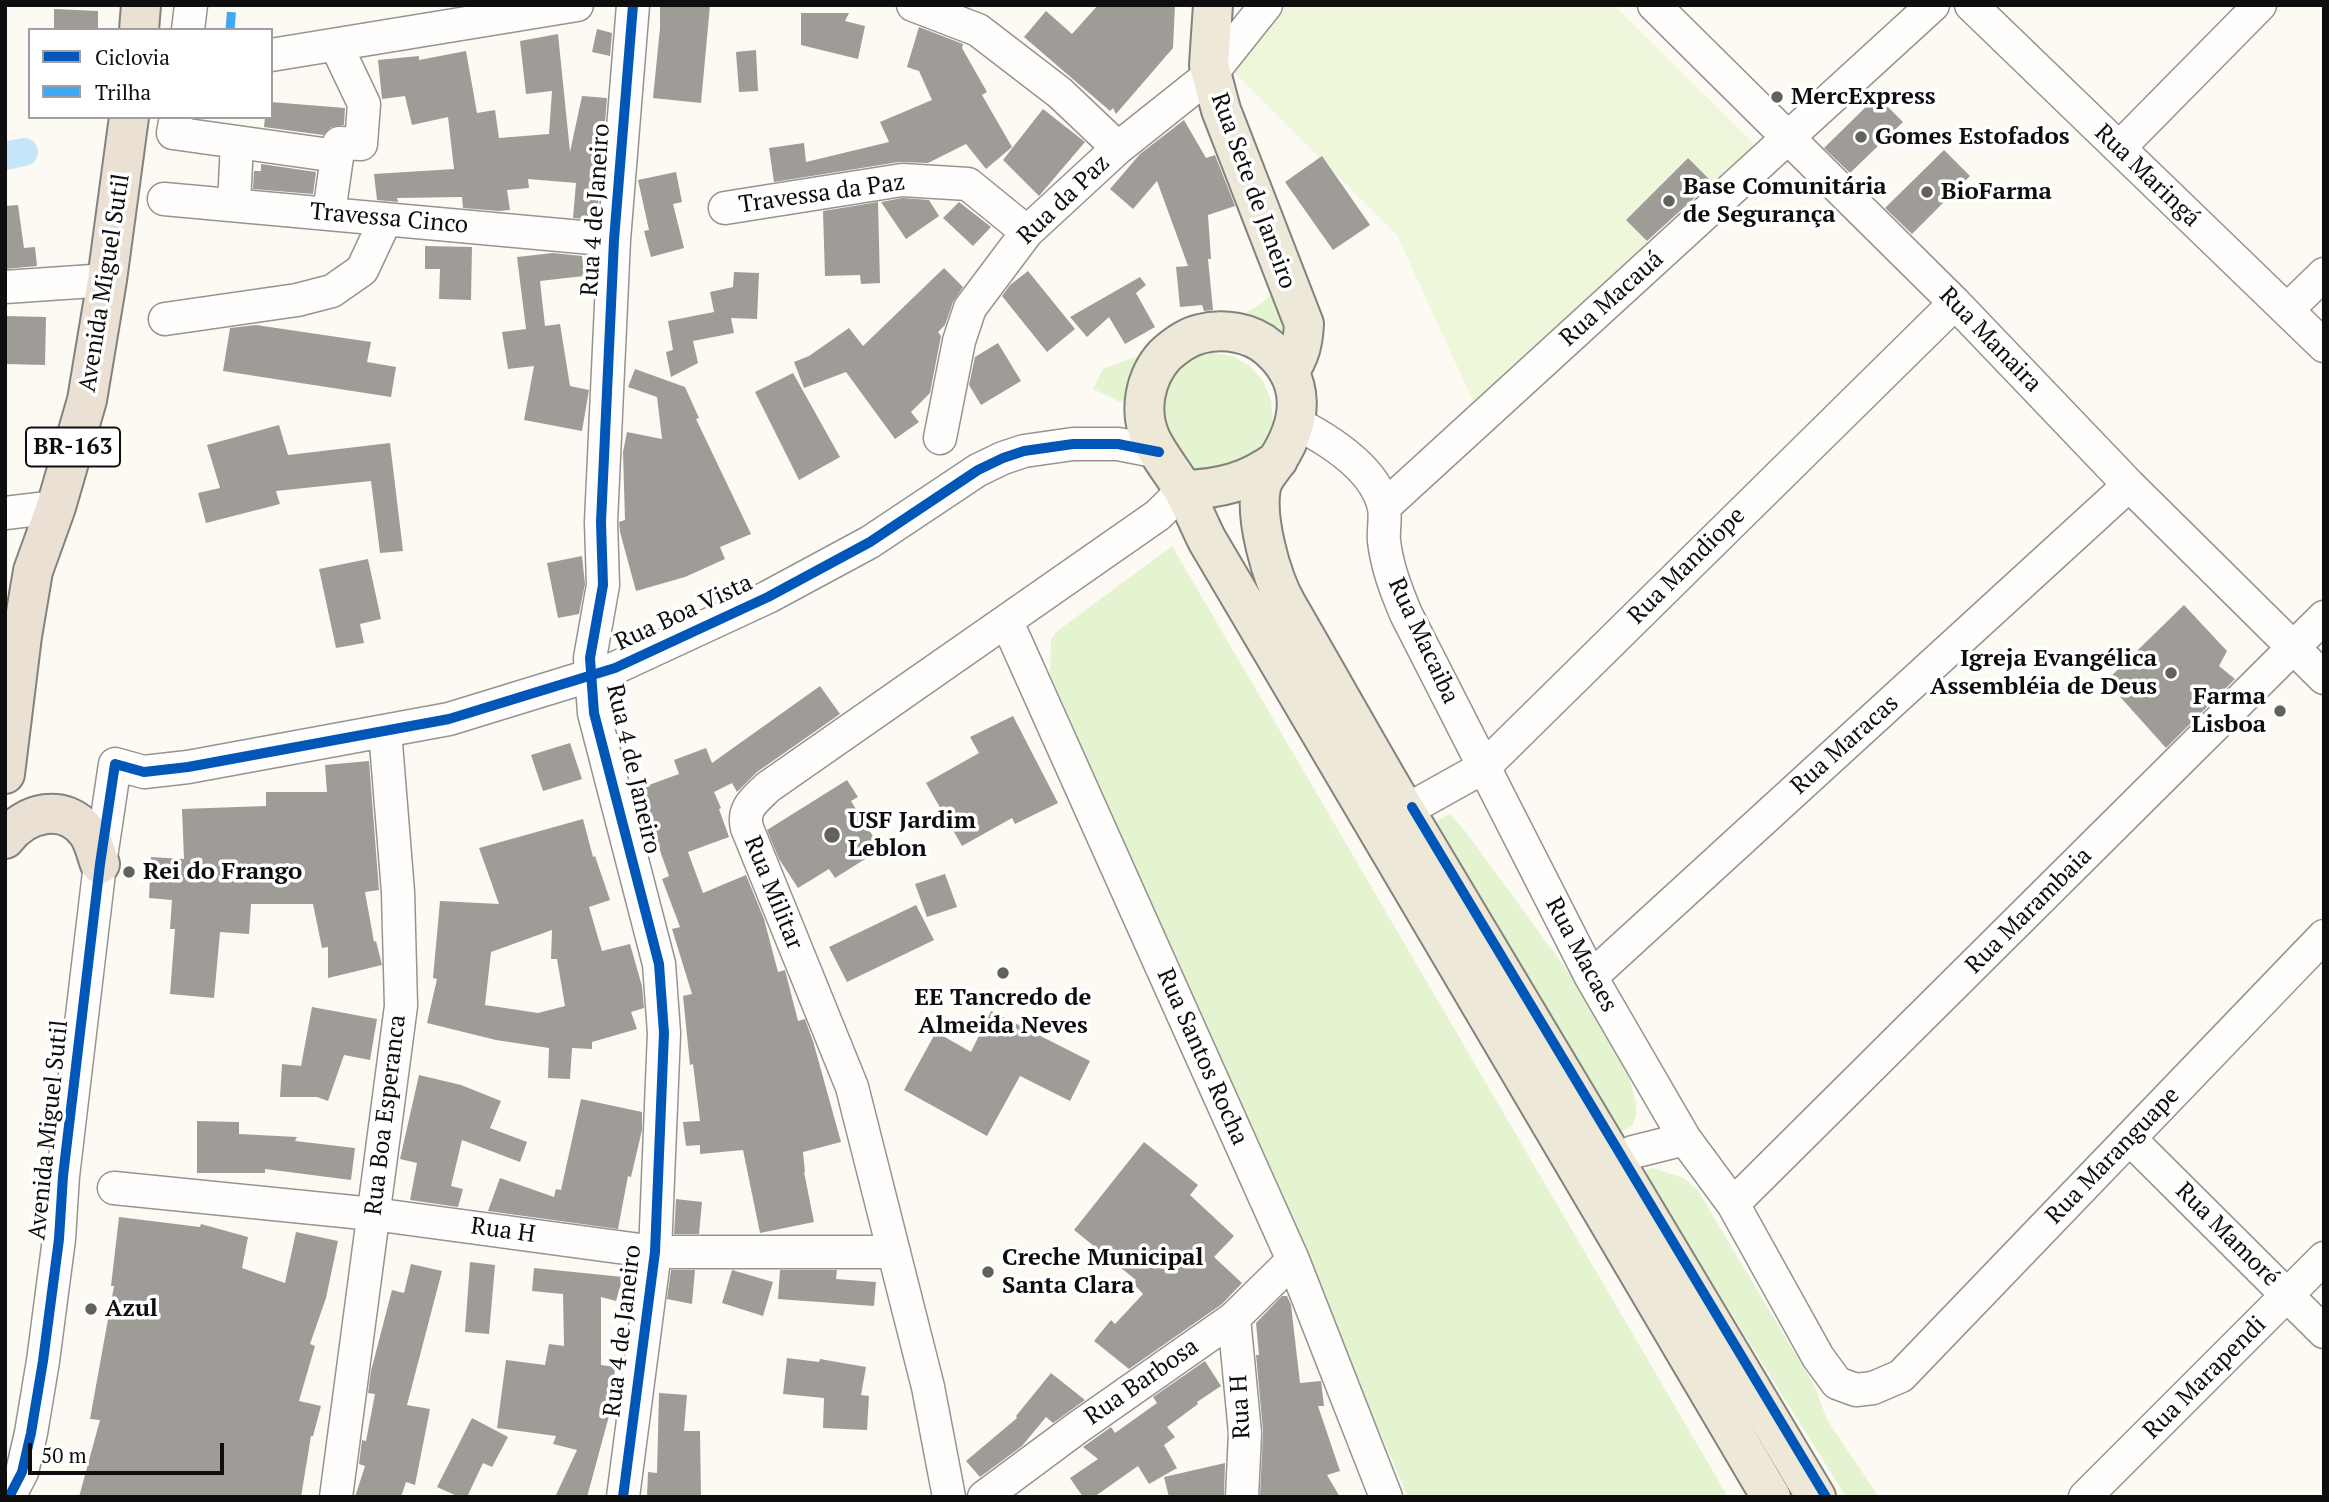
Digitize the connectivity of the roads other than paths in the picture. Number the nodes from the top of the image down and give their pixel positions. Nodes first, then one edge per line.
1 (141, 5) edge
2 (191, 5) edge
3 (577, 5) edge
4 (633, 5) edge
5 (913, 5) edge
6 (1213, 5) edge
7 (1266, 5) edge
8 (1654, 5) edge
9 (1933, 5) edge
10 (1971, 5) edge
11 (2260, 5) edge
12 (139, 28) edge
13 (188, 28) edge
14 (336, 45) junction
15 (273, 55) edge
16 (1211, 74) junction
17 (129, 119) edge
18 (175, 125) edge
19 (1788, 139) junction
20 (237, 142) junction
21 (1118, 148) junction
22 (2119, 148) junction
23 (337, 156) junction
24 (164, 199) dead end
25 (234, 205) junction
26 (725, 208) dead end
27 (329, 214) junction
28 (386, 219) junction
29 (1027, 232) junction
30 (614, 240) junction
31 (2324, 274) edge
32 (107, 280) junction
33 (5, 287) edge
34 (1955, 303) junction
35 (2287, 310) junction
36 (165, 319) dead end
37 (2324, 346) edge
38 (1289, 372) junction
39 (1296, 423) junction
40 (940, 438) dead end
41 (1159, 452) junction
42 (1278, 460) junction
43 (2129, 485) junction
44 (1183, 490) junction
45 (55, 507) junction
46 (1384, 507) junction
47 (5, 513) edge
48 (2324, 617) edge
49 (1007, 622) junction
50 (2294, 648) junction
51 (590, 676) junction
52 (2324, 678) edge
53 (385, 731) junction
54 (115, 764) joint
55 (1483, 767) junction
56 (5, 774) edge
57 (1405, 811) junction
58 (5, 839) edge
59 (100, 864) junction
60 (2324, 936) edge
61 (1591, 977) junction
62 (1685, 1139) junction
63 (2130, 1139) junction
64 (1616, 1160) junction
65 (114, 1188) dead end
66 (1733, 1204) junction
67 (373, 1214) junction
68 (655, 1252) junction
69 (894, 1252) junction
70 (2324, 1258) edge
71 (1293, 1260) junction
72 (2288, 1295) junction
73 (1234, 1318) junction
74 (2324, 1332) edge
75 (1901, 1376) joint
76 (9, 1497) edge
77 (336, 1497) edge
78 (623, 1497) edge
79 (949, 1497) edge
80 (984, 1497) edge
81 (1242, 1497) edge
82 (1386, 1497) edge
83 (1771, 1497) edge
84 (1816, 1497) edge
85 (2085, 1497) edge

1 - 12 highway
2 - 13 street
3 - 14 street
4 - 30 street, Rua 4 de Janeiro
5 - 21 street
6 - 16 main road, Rua Sete de Janeiro
7 - 16 street, Rua da Paz
8 - 19 street, Rua Manaira
9 - 19 street, Rua Macauá
10 - 22 street, Rua Maringá
11 - 22 street
14 - 15 street
14 - 23 street
16 - 21 street, Rua da Paz
16 - 38 main road, Rua Sete de Janeiro
17 - 32 highway, Avenida Miguel Sutil / BR-163
18 - 20 street
19 - 34 street, Rua Manaira
19 - 46 street, Rua Macauá
20 - 23 street
20 - 25 street
21 - 29 street, Rua da Paz
22 - 35 street, Rua Maringá
23 - 27 street
24 - 25 street, Travessa Cinco
25 - 27 street, Travessa Cinco
26 - 29 street, Travessa da Paz
27 - 28 street, Travessa Cinco
28 - 30 street, Travessa Cinco
28 - 36 street
29 - 40 street, Rua da Paz
30 - 51 street, Rua 4 de Janeiro
31 - 35 street
32 - 33 street
32 - 45 highway, Avenida Miguel Sutil / BR-163
34 - 43 street, Rua Manaira
34 - 55 street, Rua Mandiope
35 - 37 street, Rua Maringá
38 - 39 main road
38 - 41 main road
39 - 42 main road
39 - 46 street, Rua Macaiba
41 - 44 main road
41 - 51 street, Rua Boa Vista
42 - 44 main road
42 - 57 main road
43 - 50 street, Rua Manaira
43 - 61 street, Rua Maracas
44 - 49 street, Rua Militar
44 - 83 main road
45 - 47 street
45 - 56 highway, Avenida Miguel Sutil / BR-163
46 - 55 street, Rua Macaiba
48 - 50 street, Rua Marambaia
49 - 69 street, Rua Militar
49 - 71 street, Rua Santos Rocha
50 - 52 street, Rua Manaira
50 - 66 street, Rua Marambaia
51 - 53 street, Rua Boa Vista
51 - 68 street, Rua 4 de Janeiro
53 - 54 street, Rua Boa Vista
53 - 67 street, Rua Boa Esperanca
54 - 59 street, Avenida Miguel Sutil
55 - 57 street, Rua Mandiope
55 - 61 street, Rua Macaes
57 - 64 main road
58 - 59 highway
59 - 76 street, Avenida Miguel Sutil
60 - 63 street, Rua Maranguape
61 - 62 street, Rua Macaes
62 - 64 street
62 - 66 street, Rua Macaes
63 - 72 street, Rua Mamoré
63 - 75 street, Rua Maranguape
64 - 84 main road
65 - 67 street, Rua H
66 - 75 street, Rua Macaes
67 - 68 street, Rua H
67 - 77 street, Rua Boa Esperanca
68 - 69 street, Rua H
68 - 78 street, Rua 4 de Janeiro
69 - 79 street, Rua Militar
70 - 72 street, Rua Marapendi
71 - 73 street, Rua Barbosa
71 - 82 street, Rua Santos Rocha
72 - 74 street, Rua Mamoré
72 - 85 street, Rua Marapendi
73 - 80 street, Rua Barbosa
73 - 81 street, Rua H

